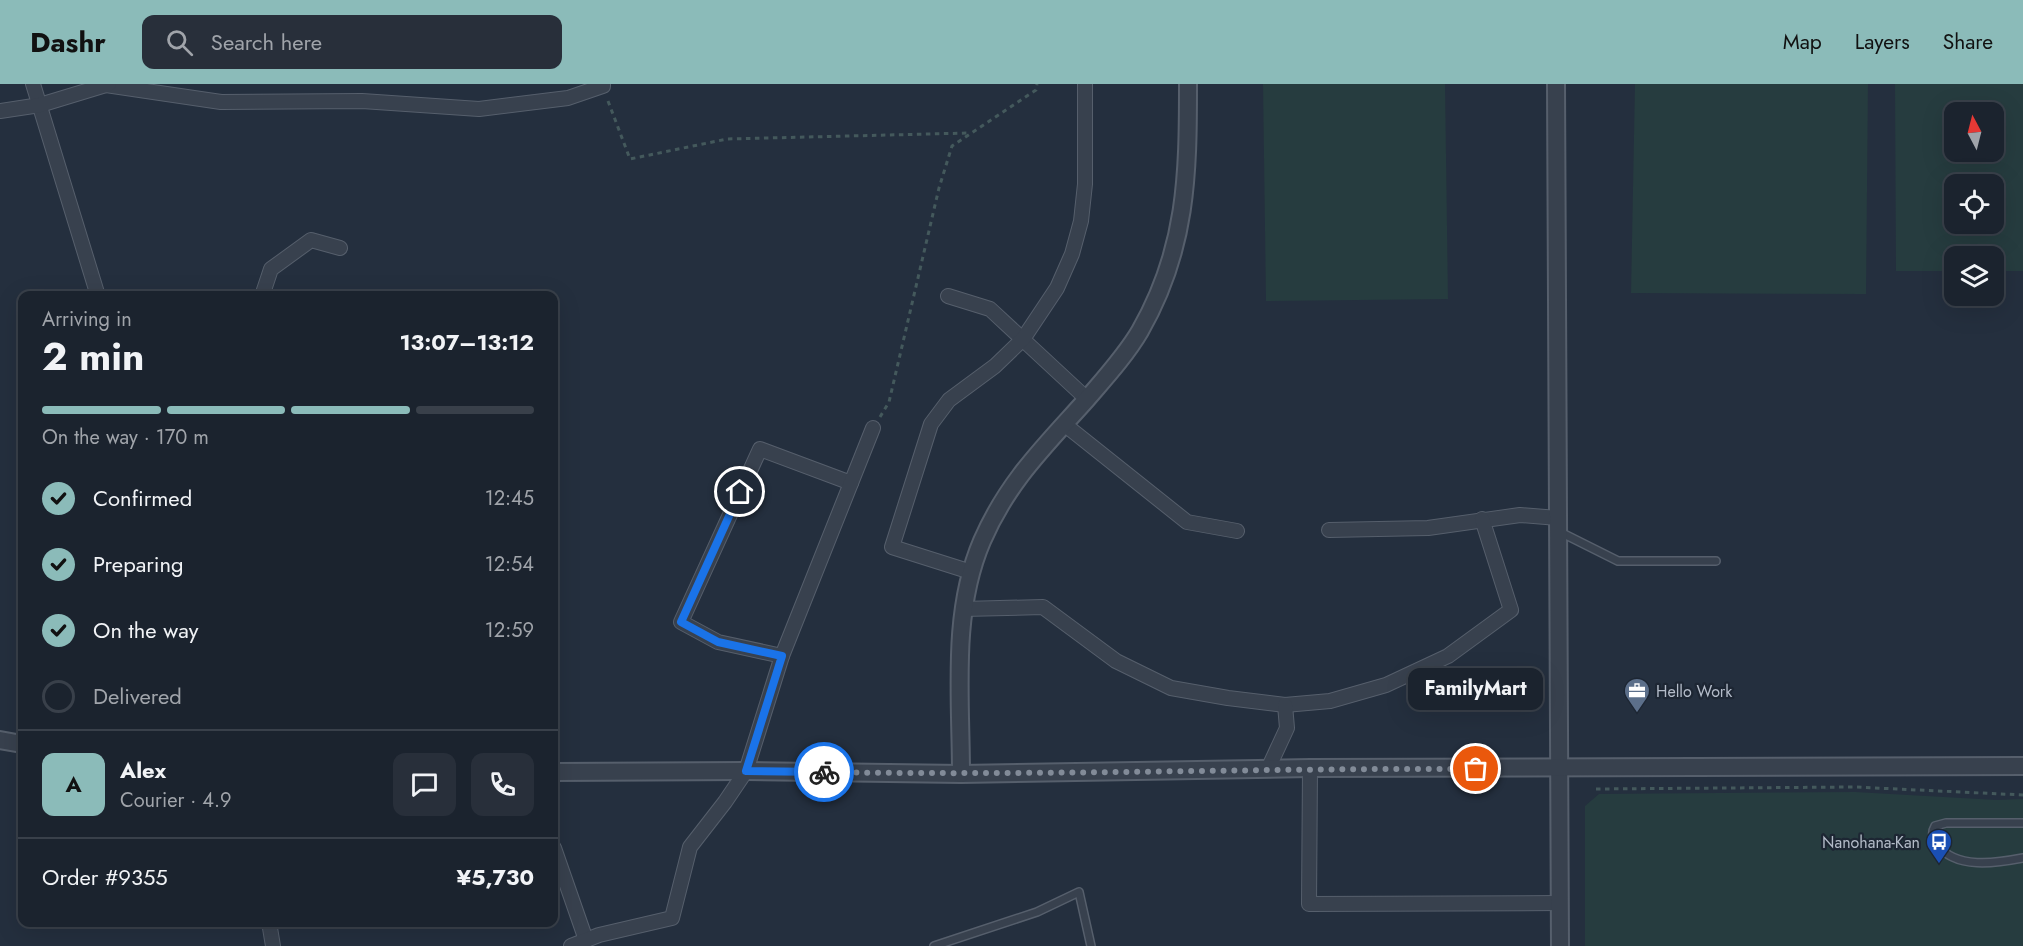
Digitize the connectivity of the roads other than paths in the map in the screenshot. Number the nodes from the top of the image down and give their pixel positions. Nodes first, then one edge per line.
1 (33, 84) edge
2 (1086, 84) edge
3 (1188, 84) edge
4 (1556, 84) edge
5 (108, 85) edge
6 (603, 85) edge
7 (40, 105) junction
8 (0, 111) edge
9 (340, 249) dead end
10 (96, 291) edge
11 (264, 291) edge
12 (948, 296) dead end
13 (1023, 339) junction
14 (1087, 399) junction
15 (1064, 424) junction
16 (873, 428) road end
17 (851, 483) junction
18 (1482, 519) junction
19 (1558, 525) junction
20 (1329, 530) dead end
21 (1237, 531) dead end
22 (1716, 561) dead end
23 (971, 572) junction
24 (963, 609) junction
25 (782, 656) junction
26 (1286, 705) junction
27 (0, 740) edge
28 (18, 743) edge
29 (2023, 766) edge
30 (1310, 768) junction
31 (1268, 769) junction
32 (1559, 769) junction
33 (746, 771) junction
34 (558, 772) edge
35 (961, 774) junction
36 (2023, 822) edge
37 (2023, 858) edge
38 (558, 860) edge
39 (1560, 903) junction
40 (270, 927) edge
41 (586, 940) junction
42 (273, 946) edge
43 (571, 946) edge
44 (934, 946) edge
45 (1091, 946) edge
46 (1560, 946) edge

1 - 7 street
2 - 13 street
3 - 14 street
4 - 19 street
5 - 6 street
5 - 7 street
7 - 8 street
7 - 10 street
9 - 11 street
12 - 13 street
13 - 14 street
13 - 23 street
14 - 15 street
15 - 21 street
15 - 23 street
16 - 17 street
17 - 25 street
17 - 25 street
18 - 19 street
18 - 20 street
18 - 26 street
19 - 22 lane
19 - 32 street
23 - 24 street
24 - 26 street
24 - 35 street
25 - 33 street
26 - 31 street
27 - 28 street
29 - 32 street
30 - 31 street
30 - 32 street
30 - 39 street
31 - 35 street
32 - 39 street
33 - 34 street
33 - 35 street
33 - 41 street
36 - 37 lane
38 - 41 street
39 - 46 street
40 - 42 street
41 - 43 street
44 - 45 lane

